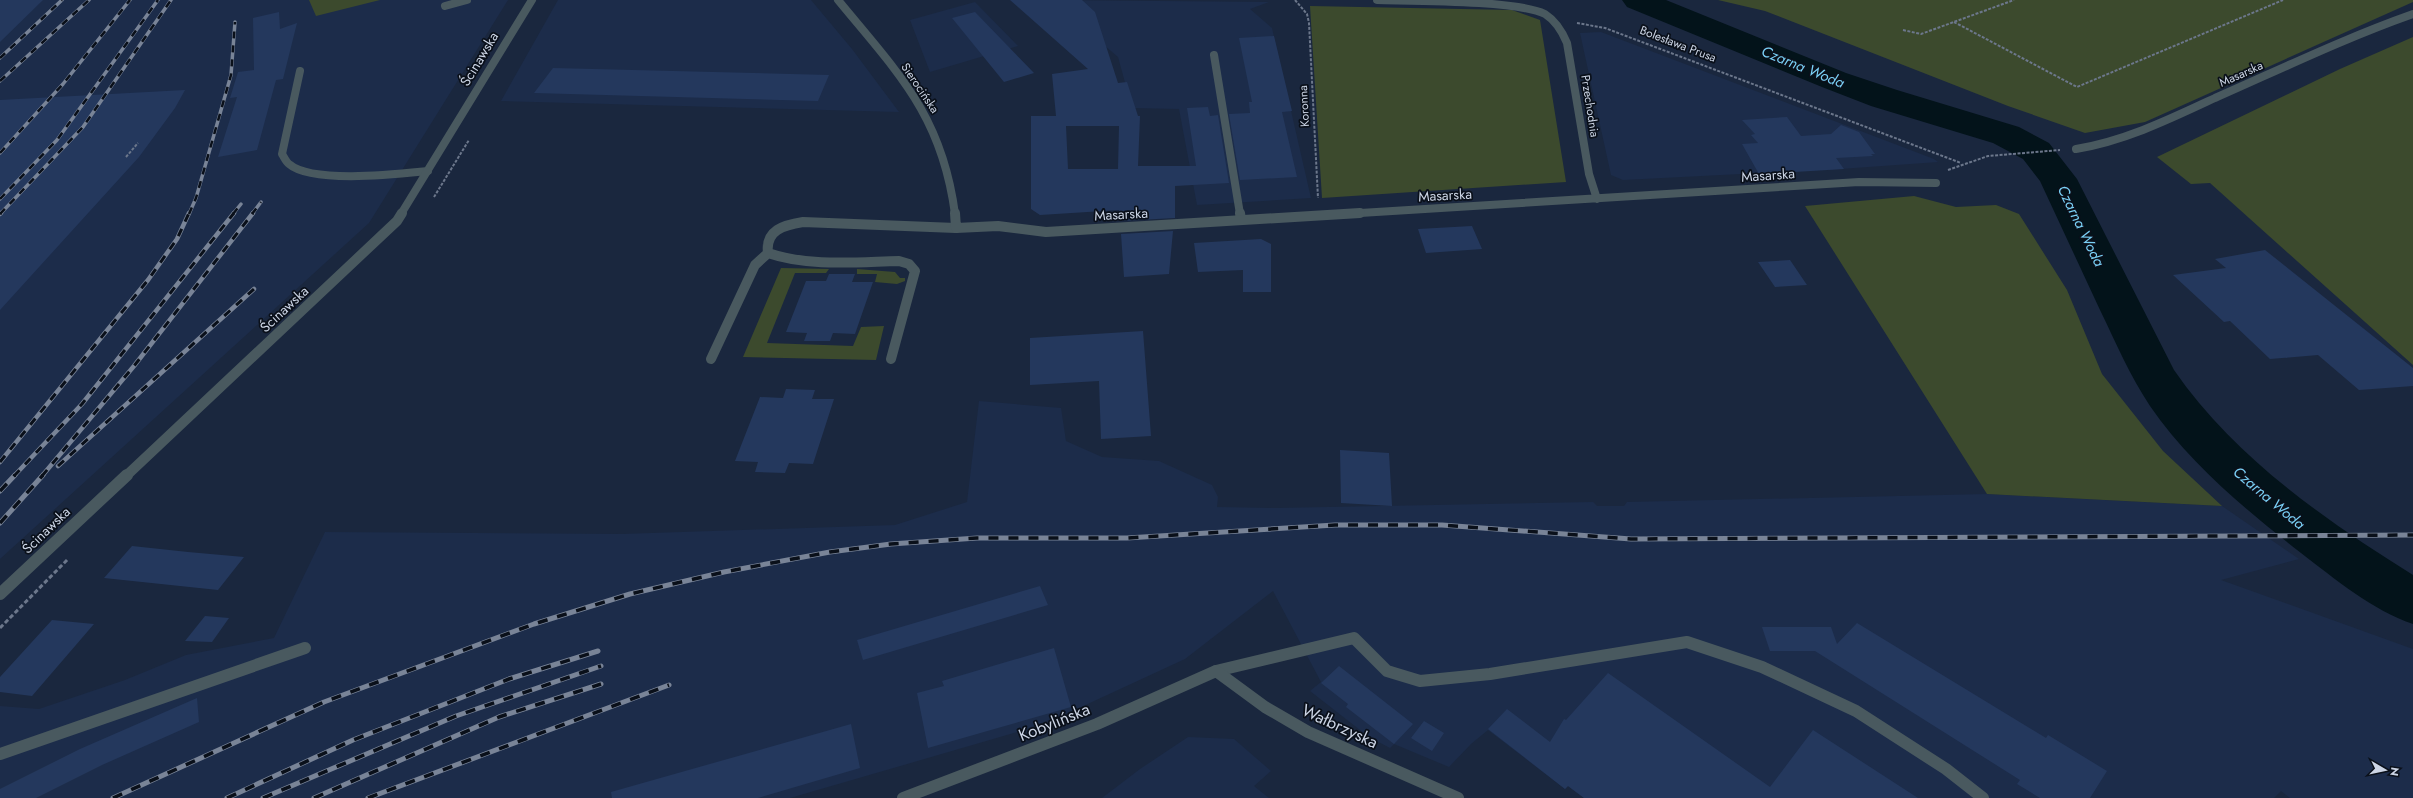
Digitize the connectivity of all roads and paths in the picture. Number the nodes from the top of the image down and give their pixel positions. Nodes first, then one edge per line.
1 (467, 0) edge
2 (532, 0) edge
3 (838, 0) edge
4 (1295, 0) edge
5 (1377, 0) edge
6 (2014, 0) edge
7 (2283, 0) edge
8 (445, 6) dead end
9 (2413, 14) edge
10 (1554, 20) junction
11 (1954, 22) junction
12 (1903, 30) dead end
13 (1214, 55) dead end
14 (300, 71) dead end
15 (138, 143) dead end
16 (2076, 149) joint
17 (126, 157) dead end
18 (1961, 163) junction
19 (428, 171) junction
20 (1936, 183) joint
21 (1597, 199) junction
22 (1319, 216) junction
23 (1241, 220) junction
24 (956, 228) junction
25 (768, 253) junction
26 (711, 359) dead end
27 (891, 359) dead end
28 (0, 594) edge
29 (305, 648) dead end
30 (1216, 671) junction
31 (0, 754) edge
32 (902, 798) edge
33 (1458, 798) edge
34 (1983, 798) edge

1 - 8 street
2 - 19 street, Ścinawska
3 - 24 street, Sierocińska
4 - 22 path, Koronna
5 - 10 street
6 - 11 path
7 - 11 path
9 - 16 street, Masarska
10 - 18 path, Bolesława Prusa
10 - 21 street, Przechodnia
11 - 12 path
13 - 23 street
14 - 19 street
15 - 17 path
16 - 18 path
18 - 20 path
19 - 28 street, Ścinawska
20 - 21 street, Masarska
21 - 22 street, Masarska
22 - 23 street, Masarska
23 - 24 street, Masarska
24 - 25 street, Masarska
25 - 26 street
25 - 27 street
29 - 31 street
30 - 32 street, Kobylińska
30 - 33 street, Wałbrzyska
30 - 34 street, Kobylińska

